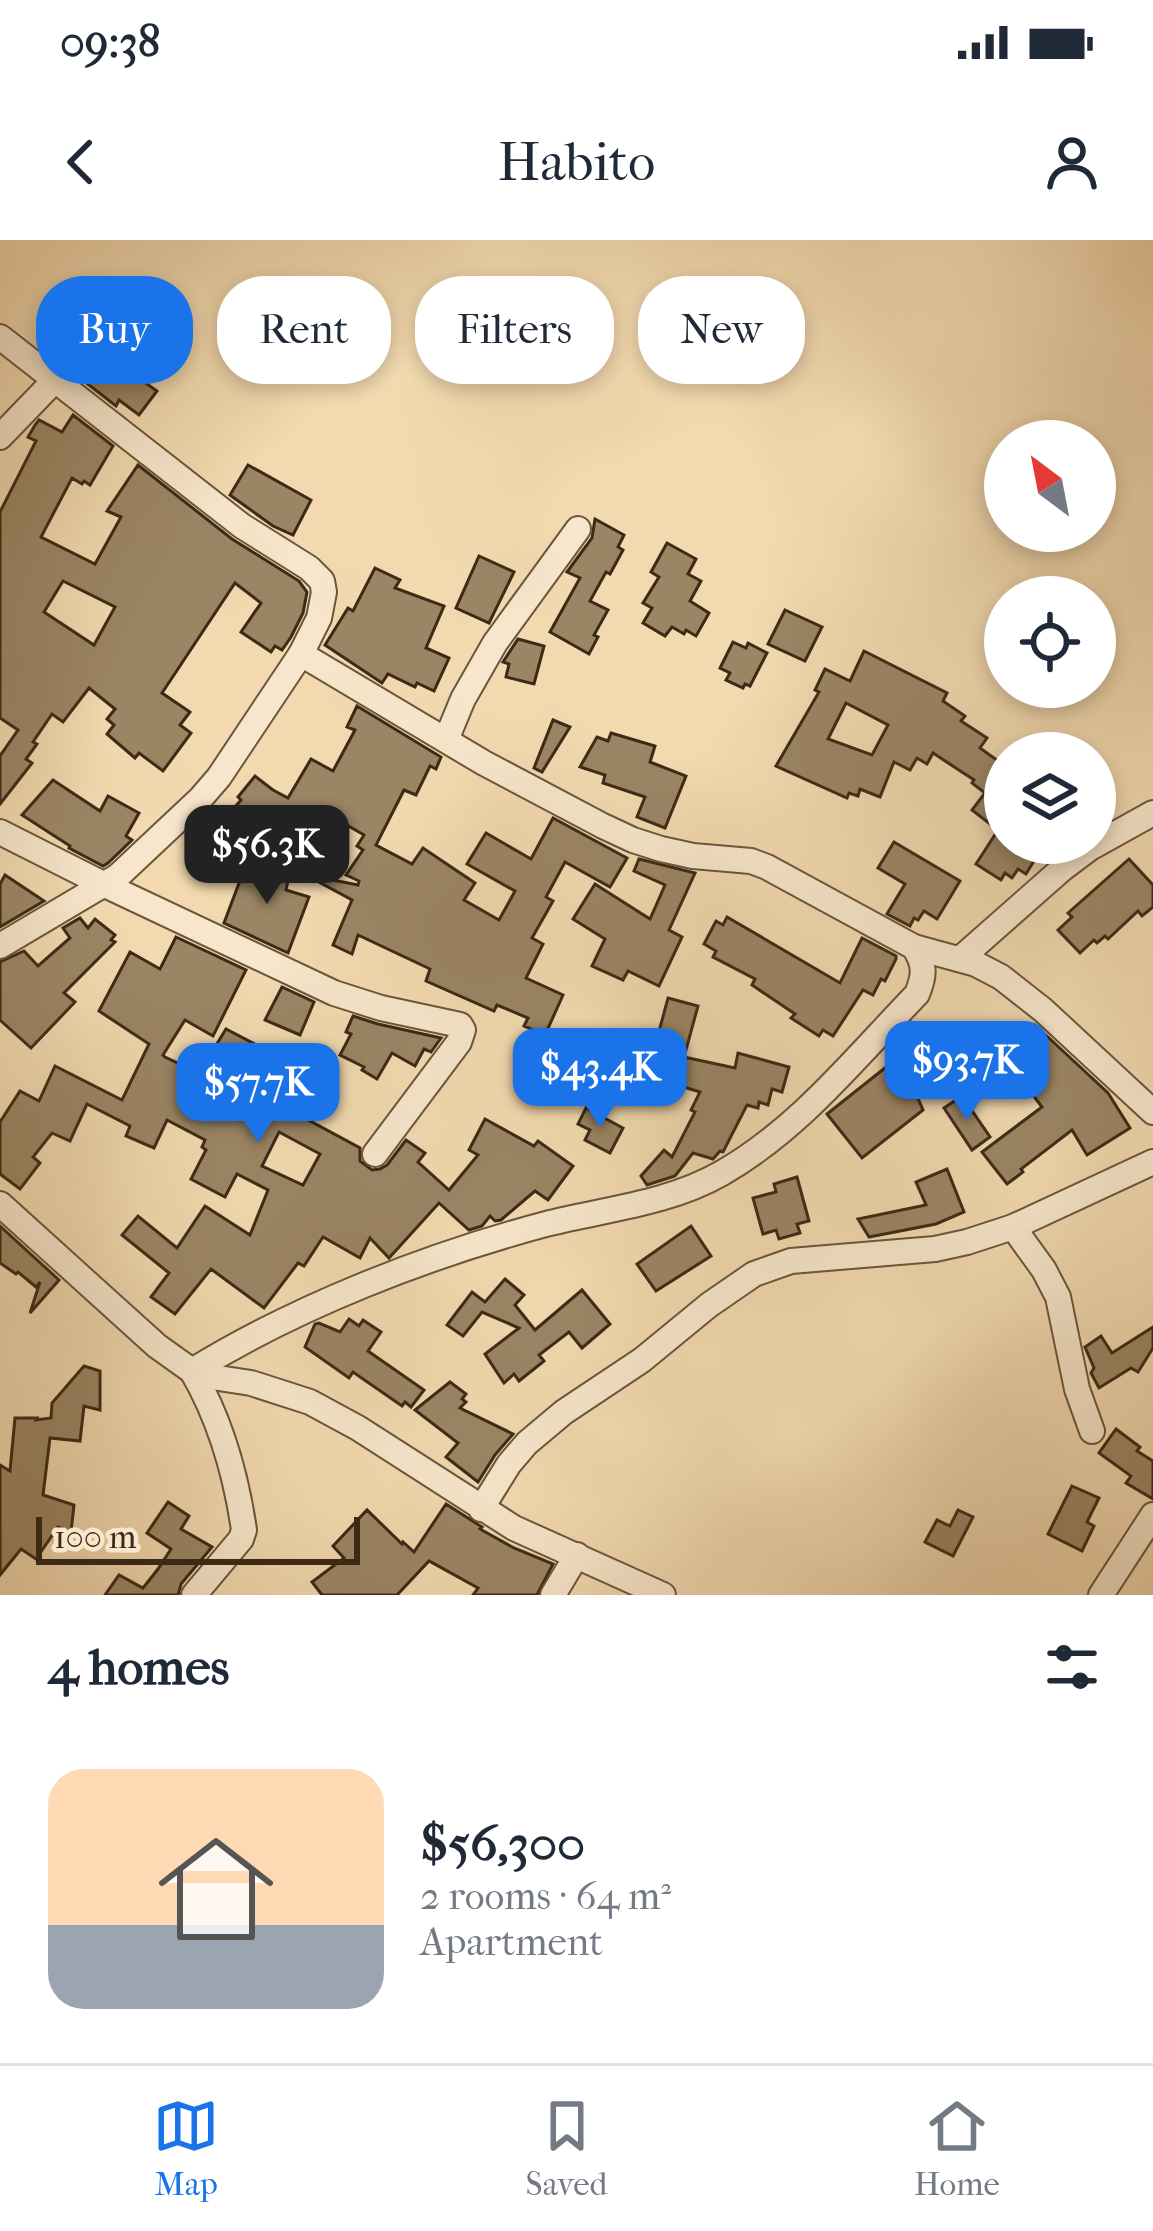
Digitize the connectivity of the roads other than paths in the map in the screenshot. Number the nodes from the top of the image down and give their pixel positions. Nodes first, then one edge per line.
1 (0, 337) edge
2 (36, 365) edge
3 (51, 384) edge
4 (60, 384) edge
5 (0, 437) edge
6 (578, 530) dead end
7 (301, 654) junction
8 (446, 740) junction
9 (1153, 813) edge
10 (0, 832) edge
11 (105, 885) junction
12 (0, 946) edge
13 (914, 947) junction
14 (961, 958) junction
15 (1153, 1112) edge
16 (375, 1154) dead end
17 (1153, 1162) edge
18 (0, 1204) edge
19 (1013, 1227) junction
20 (192, 1371) junction
21 (1092, 1431) dead end
22 (481, 1509) junction
23 (1153, 1515) edge
24 (577, 1555) junction
25 (194, 1595) edge
26 (554, 1595) edge
27 (663, 1595) edge
28 (1101, 1595) edge

1 - 2 street
3 - 5 street
4 - 7 street
6 - 8 street
7 - 8 street
7 - 11 street
8 - 13 street
9 - 14 street
10 - 11 street
11 - 12 street
11 - 16 street
13 - 14 street
13 - 20 street
14 - 15 street
17 - 19 street
18 - 20 street
19 - 21 street
19 - 22 street
20 - 22 street
20 - 25 street
22 - 24 street
23 - 28 street
24 - 26 street
24 - 27 street

